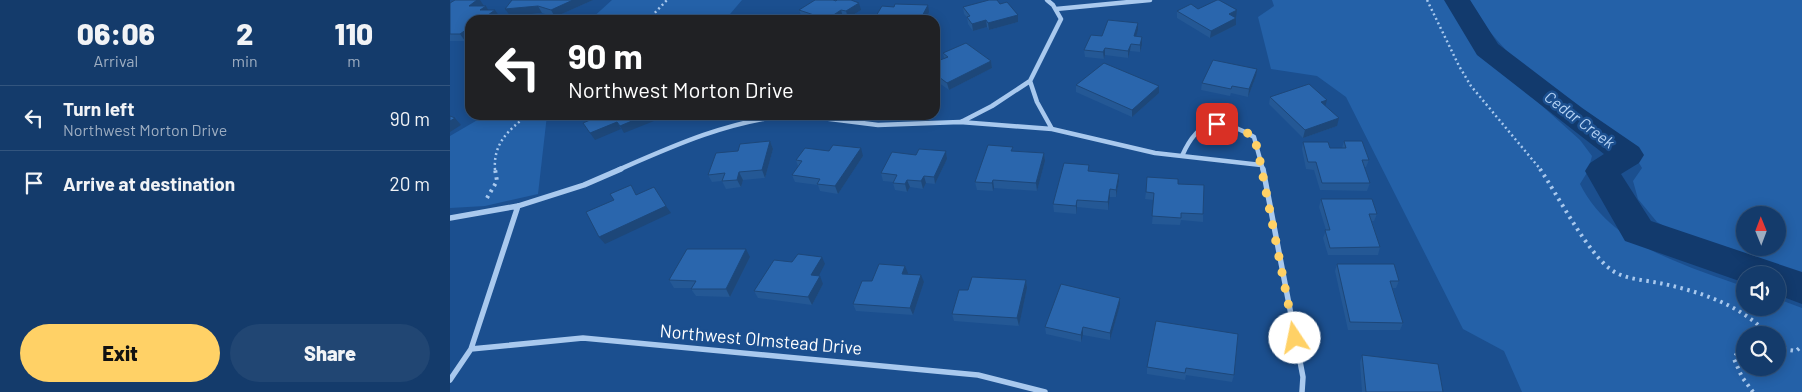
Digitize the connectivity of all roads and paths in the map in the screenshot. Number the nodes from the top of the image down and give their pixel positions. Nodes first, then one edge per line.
1 (667, 0) edge
2 (1046, 0) edge
3 (1150, 0) edge
4 (1427, 0) edge
5 (1056, 10) junction
6 (653, 15) edge
7 (1030, 81) junction
8 (521, 120) edge
9 (755, 120) edge
10 (838, 120) edge
11 (960, 122) junction
12 (1052, 129) junction
13 (1182, 156) junction
14 (1261, 165) junction
15 (486, 201) dead end
16 (518, 206) junction
17 (450, 218) edge
18 (1759, 326) edge
19 (1802, 346) edge
20 (471, 349) junction
21 (1786, 349) edge
22 (1742, 376) edge
23 (450, 380) edge
24 (1046, 392) edge
25 (1302, 392) edge
26 (1753, 392) edge

1 - 6 path
2 - 5 street
3 - 5 street
4 - 18 path
5 - 7 street
7 - 11 street
7 - 12 street
8 - 15 path
9 - 16 street
10 - 11 street
11 - 12 street
12 - 13 street
13 - 14 street
13 - 14 street
14 - 25 street
16 - 17 street
16 - 20 street
19 - 21 path
20 - 23 street
20 - 24 street, Northwest Olmstead Drive
22 - 26 path

